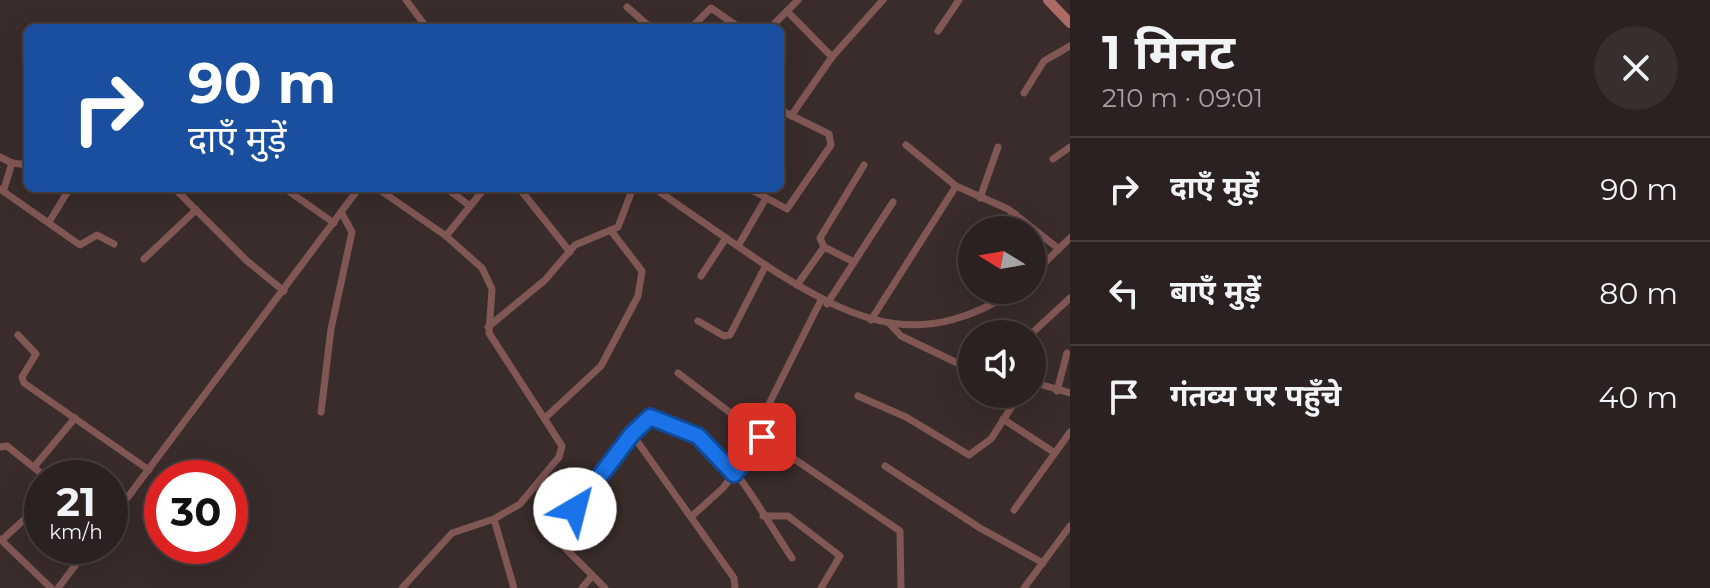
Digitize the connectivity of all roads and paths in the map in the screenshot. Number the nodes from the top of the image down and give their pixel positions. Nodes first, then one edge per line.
1 (406, 0) edge
2 (797, 0) edge
3 (883, 0) edge
4 (959, 0) edge
5 (1048, 0) edge
6 (627, 7) dead end
7 (787, 11) junction
8 (1070, 23) edge
9 (424, 24) edge
10 (646, 24) edge
11 (695, 24) edge
12 (734, 24) edge
13 (774, 24) edge
14 (938, 31) dead end
15 (1070, 46) edge
16 (832, 57) junction
17 (1024, 93) dead end
18 (784, 112) edge
19 (791, 116) junction
20 (906, 145) dead end
21 (998, 147) dead end
22 (1070, 147) edge
23 (0, 157) edge
24 (1053, 159) dead end
25 (12, 163) junction
26 (24, 164) edge
27 (864, 165) dead end
28 (956, 186) junction
29 (2, 189) edge
30 (68, 192) edge
31 (178, 192) edge
32 (290, 192) edge
33 (356, 192) edge
34 (383, 192) edge
35 (451, 192) edge
36 (482, 192) edge
37 (522, 192) edge
38 (632, 192) edge
39 (660, 192) edge
40 (754, 192) edge
41 (980, 198) junction
42 (765, 200) junction
43 (893, 202) dead end
44 (470, 206) junction
45 (196, 210) junction
46 (341, 212) junction
47 (1015, 214) junction
48 (1012, 216) edge
49 (49, 222) junction
50 (334, 223) junction
51 (612, 232) junction
52 (446, 236) junction
53 (726, 238) junction
54 (1070, 238) edge
55 (114, 244) dead end
56 (738, 246) junction
57 (824, 247) junction
58 (1059, 249) junction
59 (570, 252) junction
60 (144, 259) dead end
61 (854, 262) junction
62 (1046, 262) edge
63 (766, 265) junction
64 (701, 276) dead end
65 (797, 285) junction
66 (284, 291) junction
67 (1070, 298) edge
68 (824, 302) junction
69 (989, 304) edge
70 (871, 320) junction
71 (1046, 320) edge
72 (698, 321) dead end
73 (889, 323) junction
74 (488, 327) junction
75 (18, 335) dead end
76 (1067, 353) dead end
77 (958, 363) edge
78 (678, 373) dead end
79 (1046, 387) edge
80 (1057, 391) junction
81 (1070, 393) edge
82 (858, 396) dead end
83 (1010, 408) edge
84 (321, 412) dead end
85 (75, 418) junction
86 (545, 418) junction
87 (1003, 419) junction
88 (1070, 432) edge
89 (632, 434) junction
90 (758, 435) junction
91 (0, 447) edge
92 (1055, 453) junction
93 (25, 460) edge
94 (40, 460) edge
95 (157, 460) edge
96 (144, 466) edge
97 (885, 466) dead end
98 (734, 474) junction
99 (144, 477) edge
100 (128, 497) edge
101 (575, 509) dead end
102 (1014, 510) dead end
103 (692, 516) junction
104 (763, 516) junction
105 (24, 519) edge
106 (494, 519) junction
107 (1070, 526) edge
108 (1067, 538) edge
109 (1, 540) edge
110 (564, 547) dead end
111 (792, 558) dead end
112 (1043, 563) junction
113 (76, 564) edge
114 (592, 576) junction
115 (899, 579) junction
116 (51, 588) edge
117 (58, 588) edge
118 (402, 588) edge
119 (514, 588) edge
120 (582, 588) edge
121 (605, 588) edge
122 (735, 588) edge
123 (821, 588) edge
124 (891, 588) edge
125 (901, 588) edge
126 (1024, 588) edge

1 - 9 street
2 - 7 street
3 - 16 street
4 - 14 street
5 - 8 street
6 - 10 street
7 - 13 street
7 - 16 street
11 - 12 street
15 - 17 street
16 - 19 street
18 - 19 street
19 - 42 street
20 - 28 street
21 - 41 street
22 - 24 street
23 - 25 street
25 - 26 street
25 - 29 street
27 - 57 street
28 - 41 street
28 - 70 street
29 - 49 street
30 - 49 street
31 - 45 street
32 - 50 street
33 - 46 street
34 - 52 street
35 - 44 street
36 - 44 street
37 - 59 street
38 - 51 street
39 - 53 street
40 - 42 street
41 - 47 street
42 - 56 street
43 - 61 street
44 - 52 street
45 - 60 street
45 - 66 street
46 - 50 street
46 - 84 street
47 - 48 street
47 - 58 street
49 - 55 street
50 - 66 street
51 - 59 street
51 - 86 street
52 - 74 street
53 - 56 street
53 - 64 street
54 - 58 street
56 - 63 street
57 - 61 street
57 - 65 street
58 - 62 street
59 - 74 street
61 - 68 street
63 - 65 street
63 - 72 street
65 - 68 street
66 - 95 street
67 - 71 street
68 - 70 street
68 - 90 street
69 - 73 street
70 - 73 street
73 - 77 street
74 - 86 street
75 - 85 street
76 - 80 street
78 - 90 street
79 - 80 street
80 - 81 street
82 - 87 street
83 - 87 street
85 - 94 street
85 - 96 street
86 - 106 street
87 - 92 street
88 - 92 street
89 - 98 street
89 - 101 street
89 - 103 street
90 - 98 street
90 - 115 street
91 - 93 street
92 - 102 street
97 - 112 street
98 - 103 street
98 - 104 street
99 - 100 street
103 - 122 street
104 - 111 street
104 - 123 street
105 - 109 street
106 - 118 street
106 - 119 street
107 - 108 street
108 - 112 street
109 - 116 street
110 - 114 street
112 - 126 street
113 - 117 street
114 - 120 street
114 - 121 street
115 - 124 street
115 - 125 street

